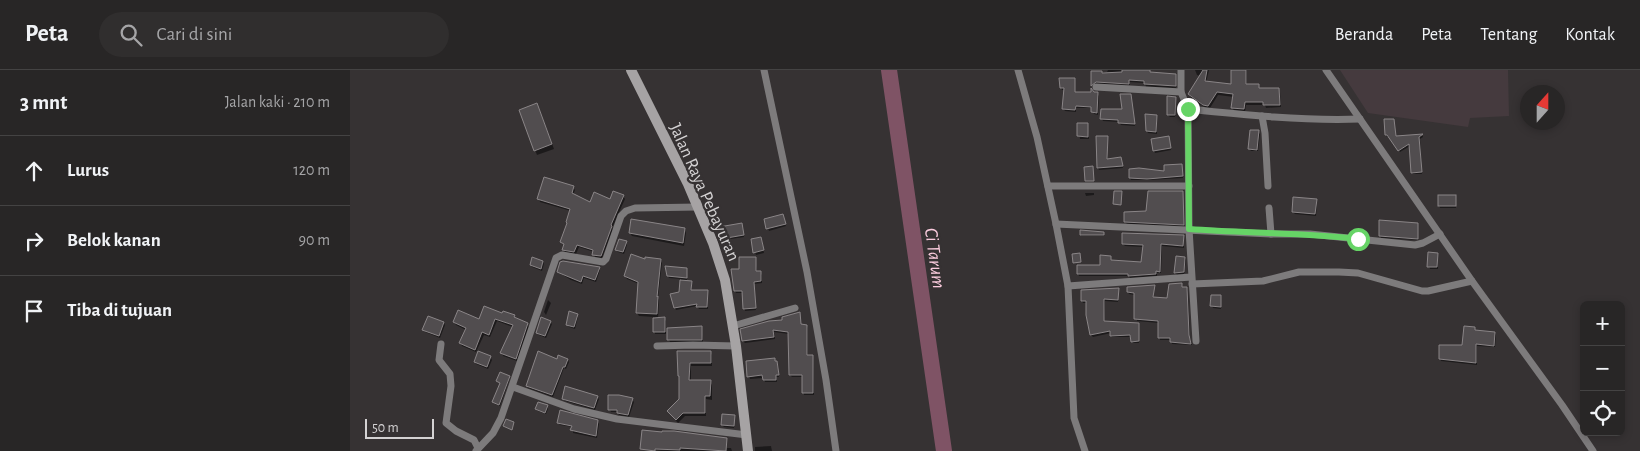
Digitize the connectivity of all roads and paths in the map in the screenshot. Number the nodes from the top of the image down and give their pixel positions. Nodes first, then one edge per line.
1 (631, 70) edge
2 (764, 70) edge
3 (1018, 70) edge
4 (1181, 70) edge
5 (1326, 70) edge
6 (1096, 87) dead end
7 (1181, 92) junction
8 (1188, 109) junction
9 (1262, 116) junction
10 (1360, 119) junction
11 (1048, 186) junction
12 (1189, 186) junction
13 (1268, 186) dead end
14 (698, 207) junction
15 (1269, 208) dead end
16 (1056, 224) junction
17 (1189, 229) junction
18 (1271, 234) junction
19 (1440, 234) junction
20 (1192, 280) junction
21 (1472, 281) junction
22 (1068, 286) junction
23 (794, 308) dead end
24 (733, 326) junction
25 (1196, 342) dead end
26 (441, 344) dead end
27 (657, 346) dead end
28 (736, 346) junction
29 (512, 387) junction
30 (746, 435) junction
31 (477, 450) edge
32 (748, 451) edge
33 (836, 451) edge
34 (1085, 451) edge
35 (1593, 451) edge

1 - 14 main road, Jalan Raya Pebayuran
2 - 33 street
3 - 11 street
4 - 7 street
5 - 10 street
6 - 7 street
7 - 8 street
8 - 9 street
8 - 12 street
9 - 10 street
9 - 13 street
10 - 19 street
11 - 12 street
11 - 16 street
12 - 17 street
14 - 24 main road, Jalan Raya Pebayuran
14 - 29 street
15 - 18 street
16 - 17 street
16 - 22 street
17 - 18 street
17 - 20 street
18 - 19 street
19 - 21 street
20 - 21 street
20 - 22 street
20 - 25 street
21 - 35 street
22 - 34 street
23 - 24 street
24 - 28 main road, Jalan Raya Pebayuran
26 - 31 street
27 - 28 street
28 - 30 main road, Jalan Raya Pebayuran
29 - 30 street
29 - 31 street
30 - 32 main road, Jalan Raya Pebayuran

